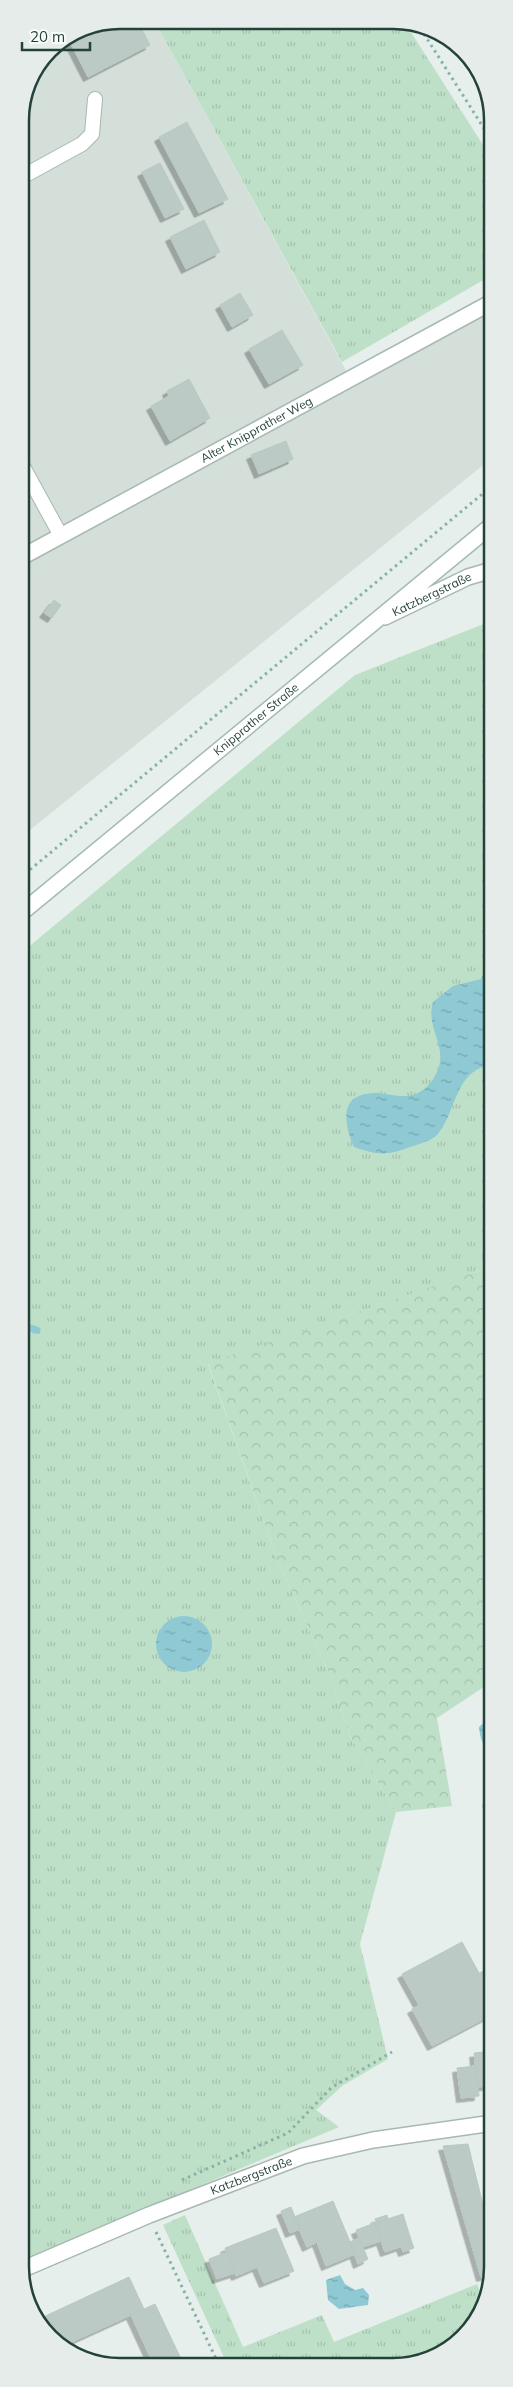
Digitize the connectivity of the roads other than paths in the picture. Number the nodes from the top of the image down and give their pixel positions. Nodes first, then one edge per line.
1 (95, 99) dead end
2 (29, 173) edge
3 (484, 306) edge
4 (29, 477) edge
5 (484, 532) edge
6 (61, 536) junction
7 (29, 553) edge
8 (484, 572) edge
9 (374, 623) junction
10 (29, 907) edge
11 (484, 2124) edge
12 (29, 2267) edge

1 - 2 lane
3 - 6 street, Alter Knipprather Weg
4 - 6 lane
5 - 9 street, Knipprather Straße
6 - 7 street, Alter Knipprather Weg
8 - 9 street, Katzbergstraße
9 - 10 street, Knipprather Straße
11 - 12 street, Katzbergstraße

